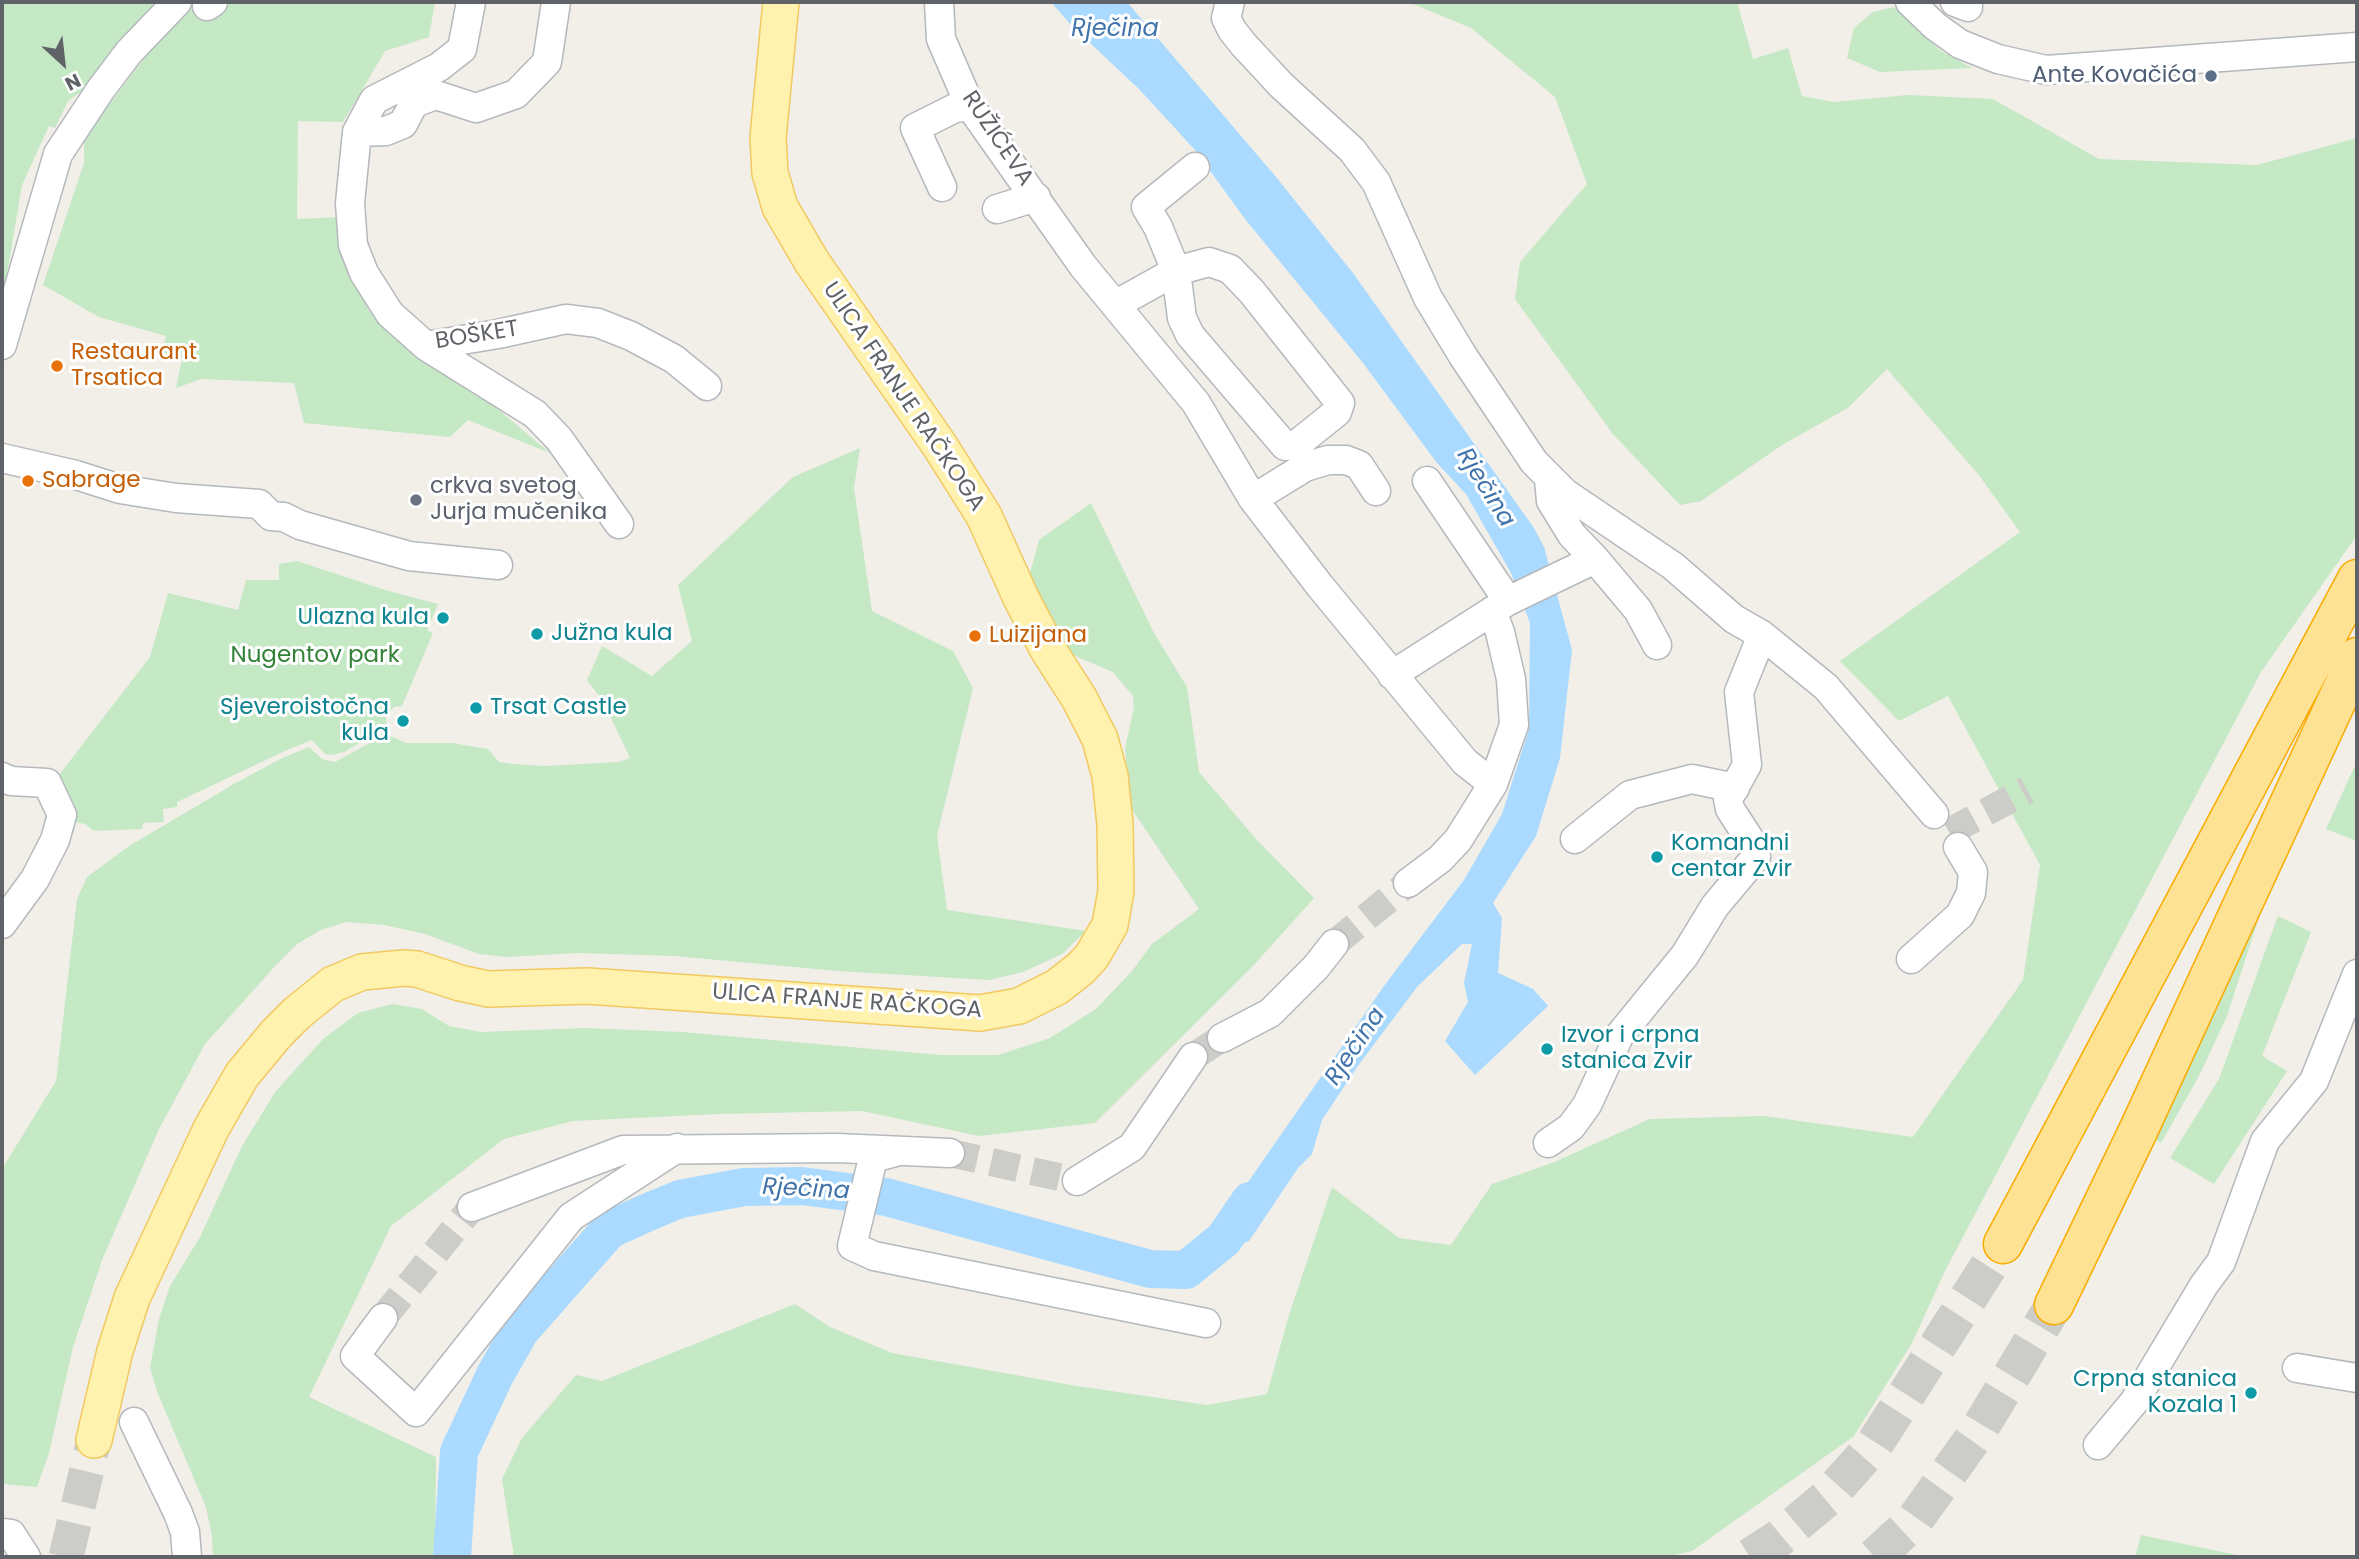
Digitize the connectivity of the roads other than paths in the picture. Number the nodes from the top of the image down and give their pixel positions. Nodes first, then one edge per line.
1 (177, 2) edge
2 (471, 2) edge
3 (556, 2) edge
4 (781, 2) edge
5 (939, 2) edge
6 (1230, 2) edge
7 (1910, 2) edge
8 (2357, 47) edge
9 (970, 106) junction
10 (357, 132) junction
11 (1195, 167) dead end
12 (942, 187) dead end
13 (1035, 197) junction
14 (997, 209) dead end
15 (1176, 271) junction
16 (1115, 305) junction
17 (2, 345) edge
18 (426, 346) junction
19 (707, 386) dead end
20 (2, 458) edge
21 (1549, 479) junction
22 (1427, 481) dead end
23 (1376, 491) dead end
24 (1253, 499) junction
25 (619, 524) dead end
26 (1595, 559) junction
27 (498, 565) dead end
28 (2357, 579) edge
29 (1500, 606) junction
30 (1762, 635) junction
31 (1657, 645) dead end
32 (2357, 657) edge
33 (1392, 675) junction
34 (2, 777) edge
35 (1493, 784) junction
36 (1735, 788) junction
37 (1934, 814) dead end
38 (1575, 839) dead end
39 (1958, 847) dead end
40 (1408, 883) tunnel mouth
41 (2, 924) edge
42 (1334, 944) tunnel mouth
43 (1911, 959) dead end
44 (2357, 974) edge
45 (1222, 1038) tunnel mouth
46 (1193, 1057) tunnel mouth
47 (1548, 1143) dead end
48 (677, 1148) junction
49 (950, 1153) tunnel mouth
50 (886, 1154) junction
51 (1077, 1181) tunnel mouth
52 (472, 1207) tunnel mouth
53 (2003, 1244) tunnel mouth
54 (2054, 1305) tunnel mouth
55 (383, 1318) tunnel mouth
56 (1206, 1323) dead end
57 (2297, 1368) dead end
58 (2357, 1378) edge
59 (134, 1422) dead end
60 (94, 1440) tunnel mouth
61 (2098, 1445) dead end
62 (2, 1533) edge
63 (26, 1557) edge
64 (187, 1557) edge

1 - 17 street
2 - 10 street, BOŠKET
3 - 10 street
4 - 60 main road, ULICA FRANJE RAČKOGA
5 - 9 street, RUŽIĆEVA
6 - 21 street
7 - 8 street
9 - 12 street
9 - 13 street, RUŽIĆEVA
10 - 18 street, BOŠKET
11 - 15 street
13 - 14 street
13 - 16 street, RUŽIĆEVA
15 - 15 street
15 - 16 street
16 - 24 street, RUŽIĆEVA
18 - 19 street, BOŠKET
18 - 25 street
20 - 27 street
21 - 26 street
21 - 30 street
22 - 29 street
23 - 24 street
24 - 33 street, RUŽIĆEVA
26 - 29 street
26 - 31 street
28 - 53 highway
29 - 33 street
29 - 35 street
30 - 36 street
30 - 37 street
32 - 54 highway
33 - 35 street, RUŽIĆEVA
34 - 41 street
35 - 40 street
36 - 38 street
36 - 47 street
39 - 43 street
42 - 45 street
44 - 61 street
46 - 51 street
48 - 50 street
48 - 52 street
48 - 55 street
49 - 50 street
50 - 56 street
57 - 58 street
59 - 64 street
62 - 63 street

